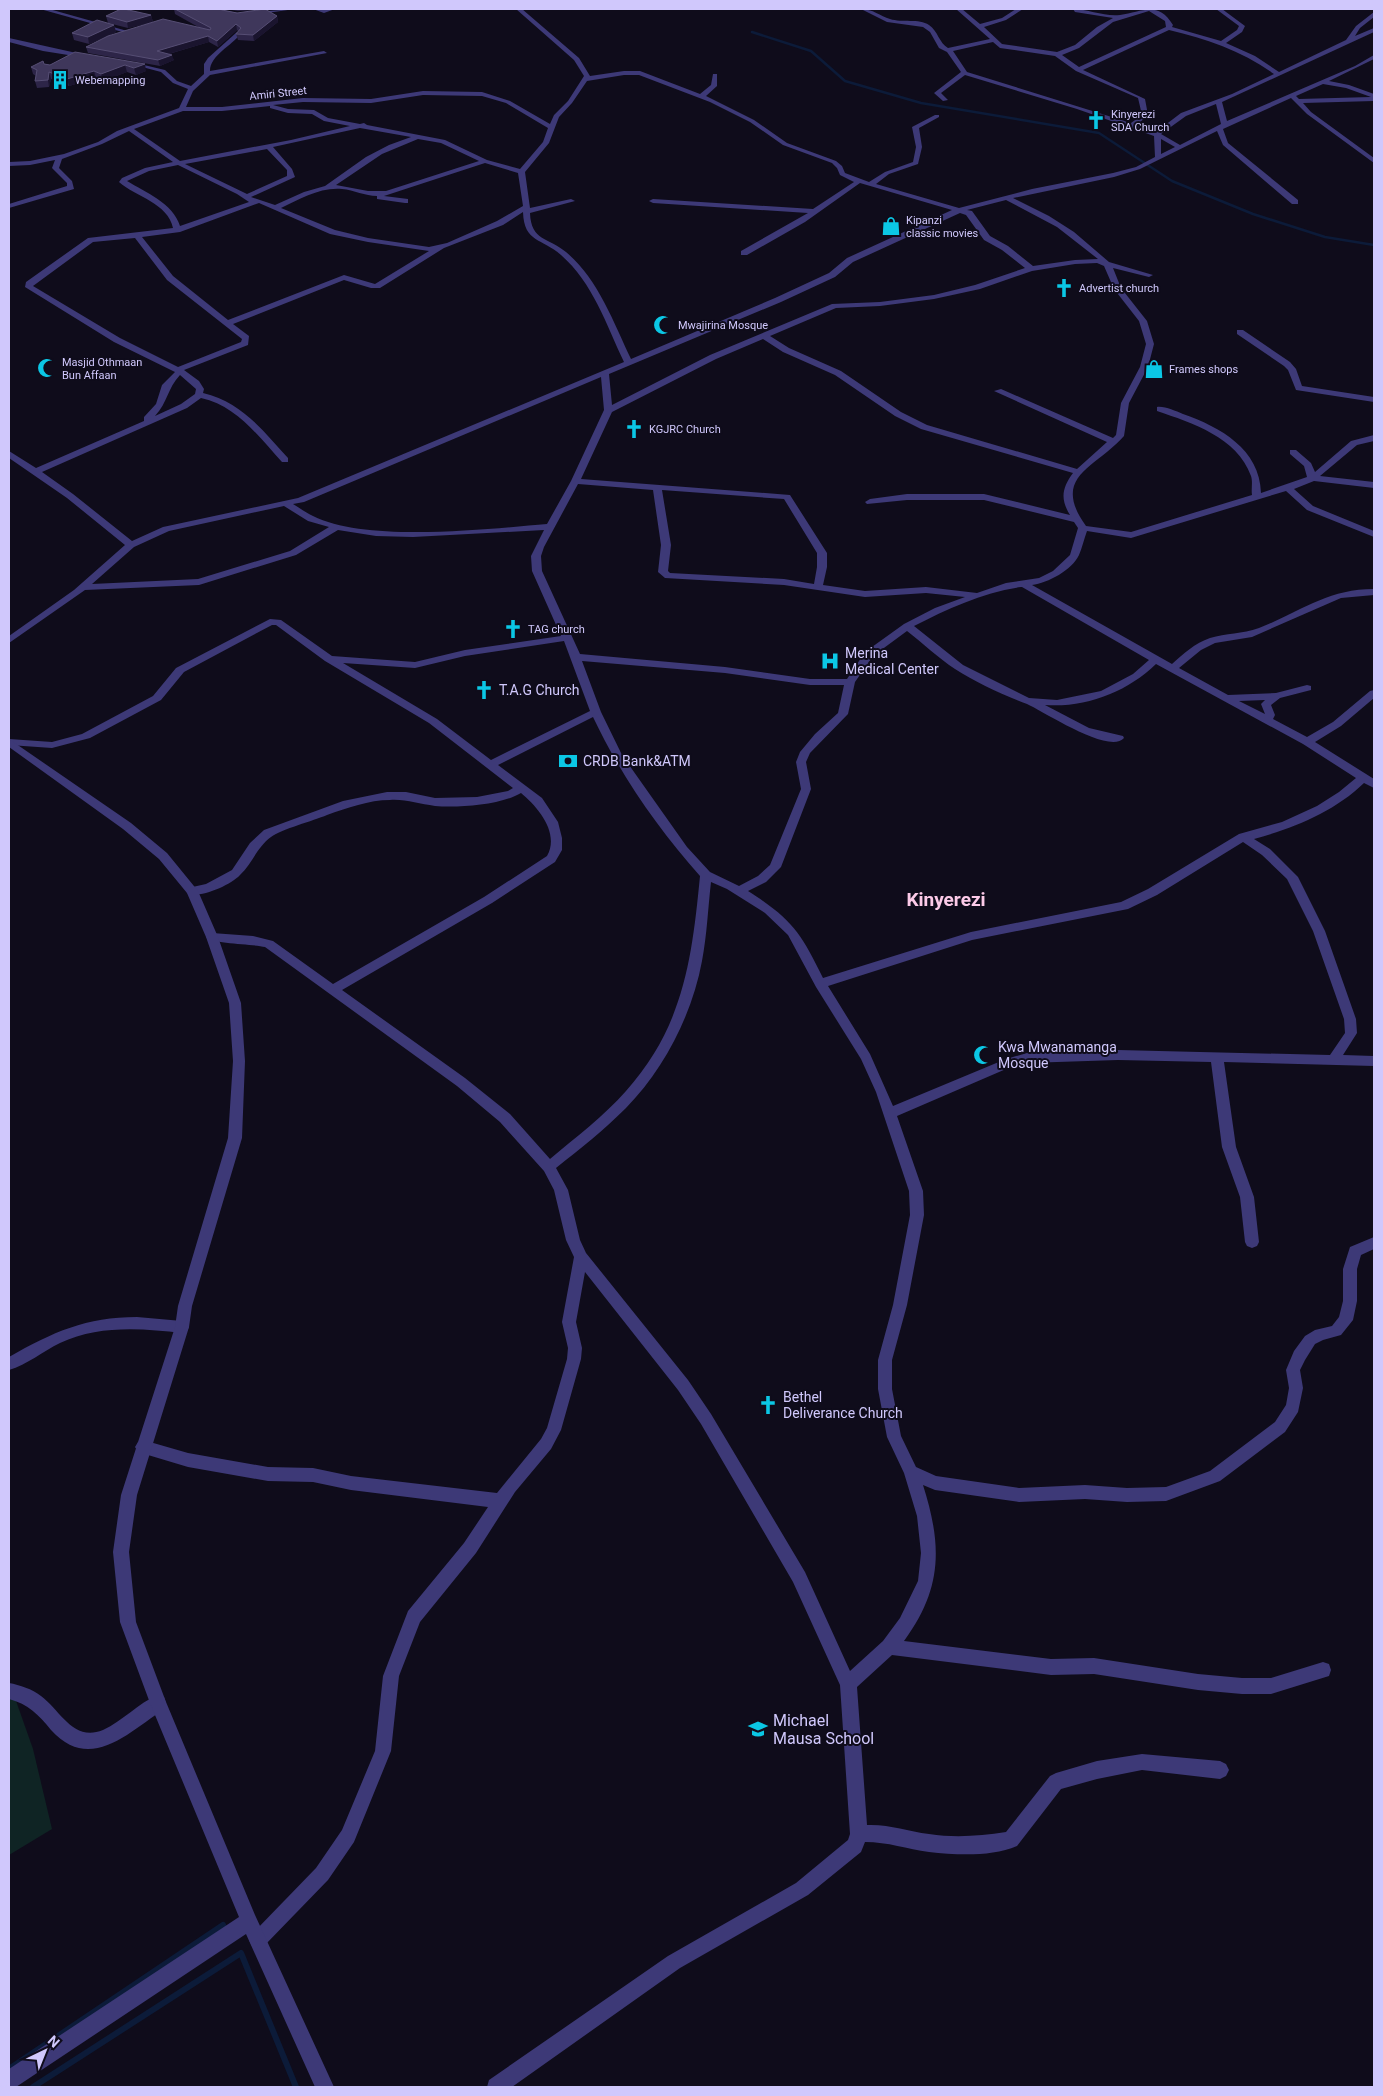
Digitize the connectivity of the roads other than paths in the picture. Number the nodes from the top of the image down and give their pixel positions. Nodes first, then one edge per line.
1 (42, 9) edge
2 (221, 9) edge
3 (292, 9) edge
4 (316, 9) edge
5 (332, 9) edge
6 (519, 9) edge
7 (864, 9) edge
8 (959, 9) edge
9 (1020, 9) edge
10 (1150, 9) edge
11 (1219, 9) edge
12 (1075, 10) dead end
13 (1374, 14) edge
14 (1119, 17) junction
15 (979, 26) junction
16 (1168, 28) junction
17 (1374, 30) edge
18 (238, 34) edge
19 (113, 36) edge
20 (9, 40) edge
21 (994, 40) junction
22 (1350, 40) junction
23 (1221, 44) junction
24 (88, 48) edge
25 (949, 51) junction
26 (324, 53) dead end
27 (1056, 54) junction
28 (74, 55) junction
29 (91, 57) edge
30 (1374, 57) edge
31 (118, 60) edge
32 (61, 61) edge
33 (1078, 70) junction
34 (208, 73) junction
35 (964, 73) junction
36 (1278, 74) junction
37 (715, 75) dead end
38 (585, 79) junction
39 (1321, 82) junction
40 (193, 88) junction
41 (1291, 95) junction
42 (701, 97) junction
43 (1374, 97) edge
44 (945, 100) dead end
45 (1219, 101) junction
46 (1297, 101) junction
47 (261, 105) junction
48 (182, 109) junction
49 (937, 116) dead end
50 (364, 125) junction
51 (1130, 126) junction
52 (551, 127) junction
53 (1222, 127) junction
54 (129, 128) junction
55 (1157, 135) junction
56 (417, 137) junction
57 (268, 146) junction
58 (1179, 148) junction
59 (1158, 156) junction
60 (59, 158) junction
61 (486, 161) junction
62 (1374, 161) edge
63 (179, 163) junction
64 (9, 164) edge
65 (520, 172) junction
66 (859, 182) junction
67 (870, 184) junction
68 (327, 188) junction
69 (375, 195) junction
70 (1007, 198) junction
71 (251, 199) junction
72 (571, 200) dead end
73 (653, 201) dead end
74 (405, 202) dead end
75 (1296, 202) dead end
76 (9, 206) edge
77 (274, 208) junction
78 (527, 209) junction
79 (960, 210) junction
80 (813, 211) junction
81 (177, 230) junction
82 (137, 235) junction
83 (440, 248) junction
84 (744, 253) dead end
85 (1107, 263) junction
86 (1031, 269) junction
87 (1149, 275) dead end
88 (228, 323) junction
89 (1240, 332) dead end
90 (762, 335) junction
91 (628, 362) junction
92 (179, 370) junction
93 (605, 372) junction
94 (998, 390) dead end
95 (199, 395) junction
96 (1374, 400) edge
97 (1160, 409) dead end
98 (608, 410) junction
99 (138, 426) junction
100 (1374, 438) edge
101 (1113, 441) junction
102 (1293, 452) dead end
103 (9, 454) edge
104 (285, 460) dead end
105 (35, 472) junction
106 (1079, 472) junction
107 (1313, 478) junction
108 (575, 481) junction
109 (1374, 485) edge
110 (657, 487) junction
111 (1288, 488) junction
112 (1258, 497) junction
113 (870, 502) dead end
114 (288, 505) junction
115 (1080, 524) junction
116 (336, 527) junction
117 (549, 527) junction
118 (1374, 534) edge
119 (131, 545) junction
120 (1025, 585) junction
121 (818, 586) junction
122 (83, 587) junction
123 (1374, 592) edge
124 (976, 595) junction
125 (907, 626) junction
126 (566, 638) junction
127 (9, 640) edge
128 (576, 657) junction
129 (330, 659) junction
130 (1155, 659) junction
131 (1172, 669) junction
132 (850, 682) junction
133 (1307, 688) dead end
134 (1374, 693) edge
135 (1276, 696) junction
136 (1226, 698) junction
137 (1027, 701) junction
138 (596, 712) junction
139 (1267, 720) junction
140 (1118, 738) dead end
141 (9, 742) edge
142 (1307, 742) junction
143 (491, 764) junction
144 (1362, 778) junction
145 (1374, 784) edge
146 (521, 788) junction
147 (1243, 838) junction
148 (706, 875) junction
149 (192, 891) junction
150 (738, 891) junction
151 (212, 938) junction
152 (820, 984) junction
153 (333, 990) junction
154 (1217, 1058) junction
155 (1334, 1060) junction
156 (1374, 1061) edge
157 (890, 1113) junction
158 (549, 1166) junction
159 (1252, 1242) dead end
160 (1374, 1243) edge
161 (581, 1257) junction
162 (182, 1327) junction
163 (9, 1364) edge
164 (143, 1447) junction
165 (911, 1472) junction
166 (502, 1501) junction
167 (889, 1647) junction
168 (1323, 1670) dead end
169 (848, 1684) junction
170 (9, 1691) edge
171 (158, 1703) junction
172 (1220, 1770) dead end
173 (859, 1834) junction
174 (249, 1921) junction
175 (258, 1940) junction
176 (9, 2080) edge
177 (325, 2087) edge
178 (496, 2087) edge

1 - 19 street
2 - 3 street
4 - 5 street
6 - 38 street
7 - 25 street
8 - 15 street
9 - 15 street
10 - 14 street
10 - 16 street
11 - 23 street
12 - 14 street
13 - 22 street
14 - 27 street
15 - 21 street
16 - 23 street
16 - 33 street
17 - 22 street
18 - 34 street
20 - 28 street
21 - 25 street
21 - 27 street
22 - 36 street
23 - 36 street
24 - 28 street
25 - 35 street
26 - 34 street
27 - 33 street
28 - 29 street
28 - 32 street
30 - 39 street
31 - 40 street
33 - 51 street
34 - 40 street
35 - 44 street
35 - 51 street
36 - 45 street
37 - 42 street
38 - 42 street
38 - 52 street
39 - 41 street
39 - 43 street
40 - 48 street
41 - 46 street
41 - 53 street
42 - 66 street
43 - 46 street
45 - 53 street
45 - 55 street
46 - 62 street
47 - 48 street, Amiri Street
47 - 50 street
47 - 52 street, Amiri Street
48 - 54 street, Amiri Street
49 - 67 street
50 - 56 street
50 - 57 street
51 - 55 street
52 - 65 street
53 - 58 street
53 - 75 street
54 - 60 street, Amiri Street
54 - 63 street
55 - 58 street
55 - 59 street
56 - 61 street
56 - 68 street
57 - 63 street
57 - 71 street
58 - 59 street
59 - 70 street
60 - 64 street, Amiri Street
60 - 76 street
61 - 65 street
61 - 69 street
63 - 71 street
63 - 81 street
65 - 78 street
66 - 67 street
66 - 80 street
67 - 79 street
68 - 69 street
68 - 77 street
69 - 74 street
70 - 79 street
70 - 85 street
71 - 77 street
71 - 81 street
72 - 78 street
73 - 80 street
77 - 83 street
78 - 83 street
78 - 91 street
79 - 86 street
79 - 91 street
80 - 84 street
81 - 82 street
82 - 88 street
82 - 92 street
83 - 88 street
85 - 86 street
85 - 87 street
85 - 101 street
86 - 90 street
88 - 92 street
89 - 96 street
90 - 98 street
90 - 106 street
91 - 93 street
92 - 95 street
92 - 99 street
93 - 98 street
93 - 114 street
94 - 101 street
95 - 99 street
95 - 104 street
97 - 112 street
98 - 108 street
99 - 105 street
100 - 107 street
101 - 106 street
102 - 107 street
103 - 105 street
105 - 119 street
106 - 115 street
107 - 109 street
107 - 111 street
108 - 110 street
108 - 117 street
110 - 121 street
110 - 121 street
111 - 112 street
111 - 118 street
112 - 115 street
113 - 115 street
114 - 116 street
114 - 119 street
115 - 120 street
116 - 117 street
116 - 122 street
117 - 126 street
119 - 122 street
120 - 124 street
120 - 130 street
121 - 124 street
122 - 127 street
123 - 131 street
124 - 125 street
125 - 132 street
125 - 137 street
126 - 128 street
126 - 129 street
128 - 132 street
128 - 138 street
129 - 141 street
129 - 143 street
130 - 131 street
130 - 137 street
131 - 136 street
132 - 150 street
133 - 135 street
134 - 142 street
135 - 136 street
135 - 139 street
136 - 139 street
137 - 140 street
138 - 143 street
138 - 148 street
139 - 142 street
141 - 149 street
142 - 144 street
143 - 146 street
144 - 145 street
144 - 147 street
146 - 149 street
146 - 153 street
147 - 152 street
147 - 155 street
148 - 150 street
148 - 158 street
149 - 151 street
150 - 152 street
151 - 153 street
151 - 162 street
152 - 157 street
153 - 158 street
154 - 155 street
154 - 157 street
154 - 159 street
155 - 156 street
157 - 165 street
158 - 161 street
160 - 165 street
161 - 166 street
161 - 169 street
162 - 163 street
162 - 164 street
164 - 166 street
164 - 171 street
165 - 167 street
166 - 175 street
167 - 168 street
167 - 169 street
169 - 173 street
170 - 171 street
171 - 174 street
172 - 173 street
173 - 178 street
174 - 175 street
174 - 176 street
175 - 177 street

